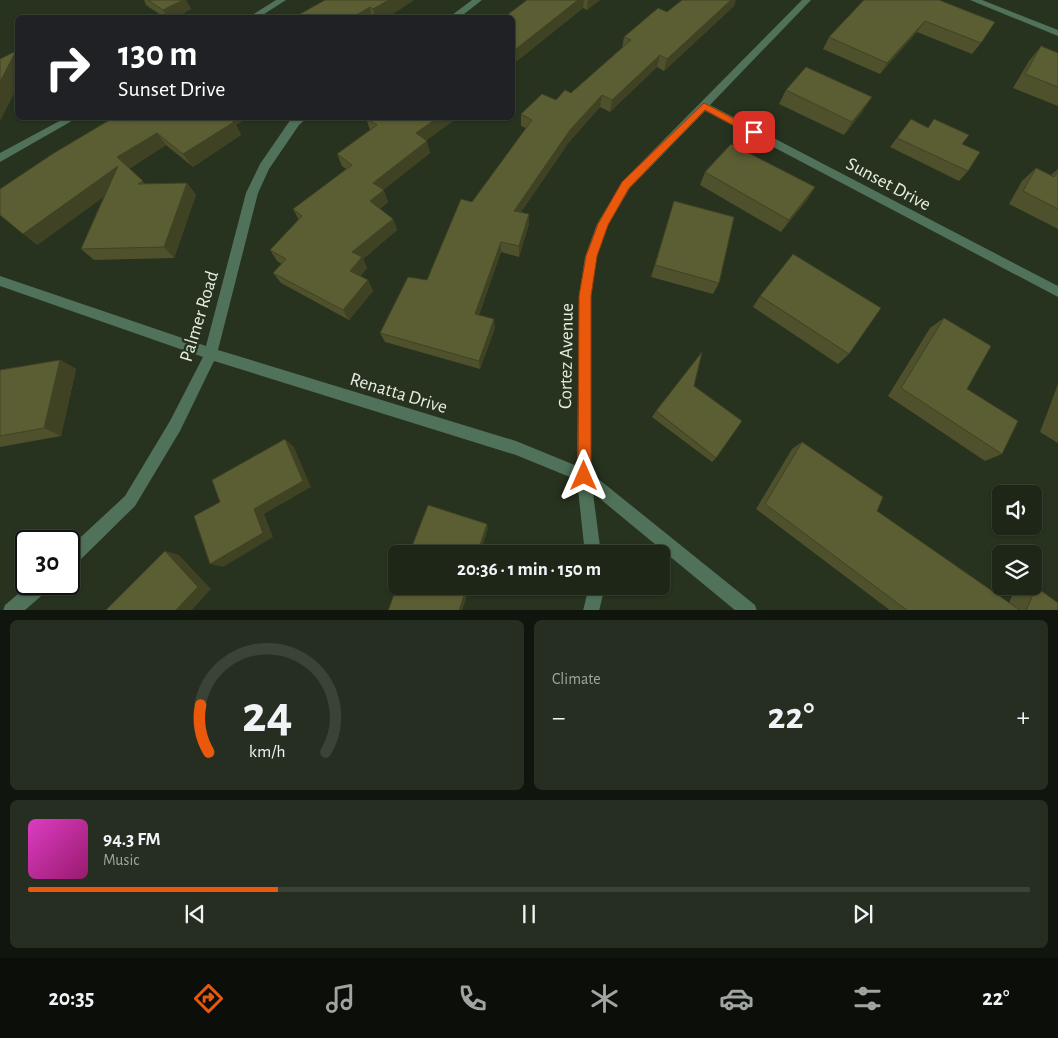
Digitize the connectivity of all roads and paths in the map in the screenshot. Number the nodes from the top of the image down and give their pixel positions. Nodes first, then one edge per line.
1 (282, 0) edge
2 (478, 0) edge
3 (807, 0) edge
4 (974, 0) edge
5 (256, 15) edge
6 (456, 15) edge
7 (1058, 33) edge
8 (704, 106) junction
9 (68, 120) edge
10 (298, 120) edge
11 (0, 158) edge
12 (0, 282) edge
13 (1058, 292) edge
14 (211, 354) junction
15 (584, 476) junction
16 (592, 545) edge
17 (80, 549) edge
18 (29, 595) edge
19 (595, 595) edge
20 (11, 610) edge
21 (591, 610) edge
22 (749, 610) edge

1 - 5 street
2 - 6 street
3 - 8 street, Cortez Avenue
4 - 7 street
8 - 13 street, Sunset Drive
8 - 15 street, Cortez Avenue
9 - 11 street
10 - 14 street, Palmer Road
12 - 14 street, Renatta Drive
14 - 15 street, Renatta Drive
14 - 17 street, Palmer Road
15 - 16 street, Cortez Avenue
15 - 22 street, Renatta Drive
18 - 20 street
19 - 21 street

